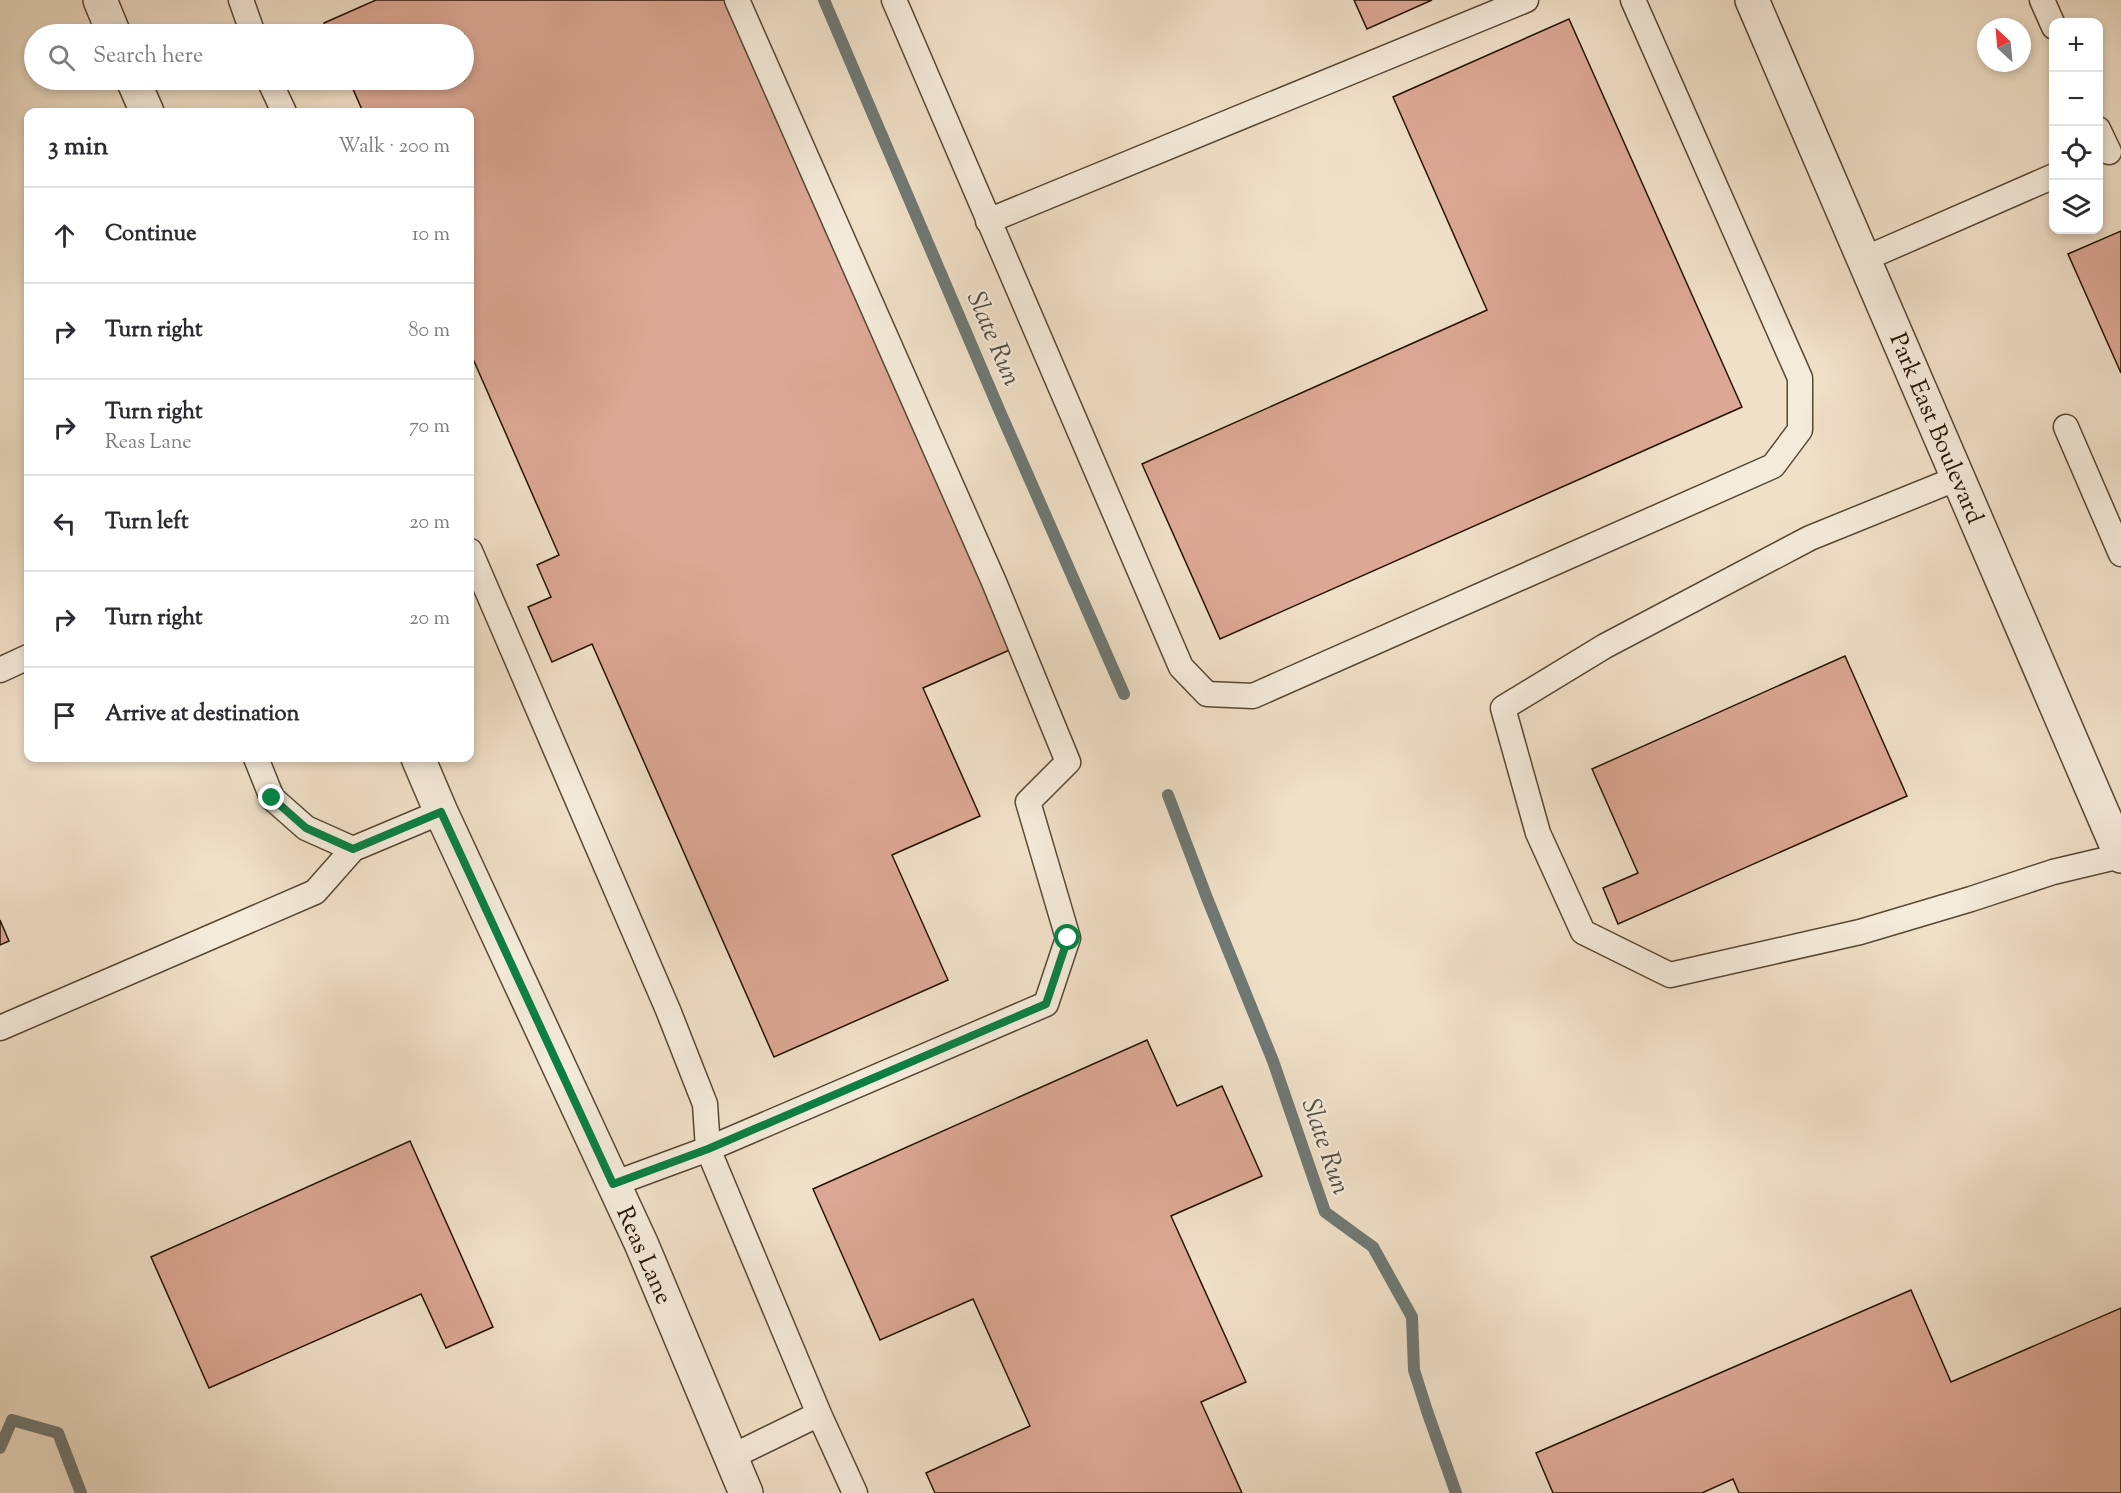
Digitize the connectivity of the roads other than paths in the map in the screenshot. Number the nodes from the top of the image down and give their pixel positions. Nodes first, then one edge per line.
1 (100, 0) edge
2 (241, 0) edge
3 (737, 0) edge
4 (894, 0) edge
5 (1526, 0) edge
6 (1633, 0) edge
7 (1752, 0) edge
8 (2042, 0) edge
9 (2050, 18) edge
10 (110, 24) edge
11 (249, 24) edge
12 (137, 90) edge
13 (274, 90) edge
14 (145, 108) edge
15 (282, 108) edge
16 (2049, 178) edge
17 (988, 220) junction
18 (1864, 259) junction
19 (2066, 427) dead end
20 (1958, 478) junction
21 (2121, 554) edge
22 (474, 560) edge
23 (24, 659) edge
24 (0, 670) edge
25 (258, 762) edge
26 (420, 762) edge
27 (441, 812) junction
28 (353, 849) junction
29 (2121, 856) edge
30 (0, 1028) edge
31 (708, 1149) junction
32 (613, 1184) junction
33 (819, 1414) junction
34 (731, 1457) junction
35 (746, 1493) edge
36 (855, 1493) edge

1 - 10 street
2 - 11 lane
3 - 31 lane
4 - 17 lane
5 - 17 lane
6 - 17 lane
7 - 18 street, Park East Boulevard
8 - 9 lane
12 - 14 street
13 - 15 lane
16 - 18 lane
18 - 20 street, Park East Boulevard
19 - 21 lane
20 - 29 street, Park East Boulevard
20 - 29 lane
22 - 31 lane
23 - 24 lane
25 - 28 lane
26 - 27 street, Reas Lane
27 - 28 lane
27 - 32 street, Reas Lane
28 - 30 lane
31 - 32 lane
31 - 33 lane
32 - 34 street, Reas Lane
33 - 34 lane
33 - 36 lane
34 - 35 street, Reas Lane

